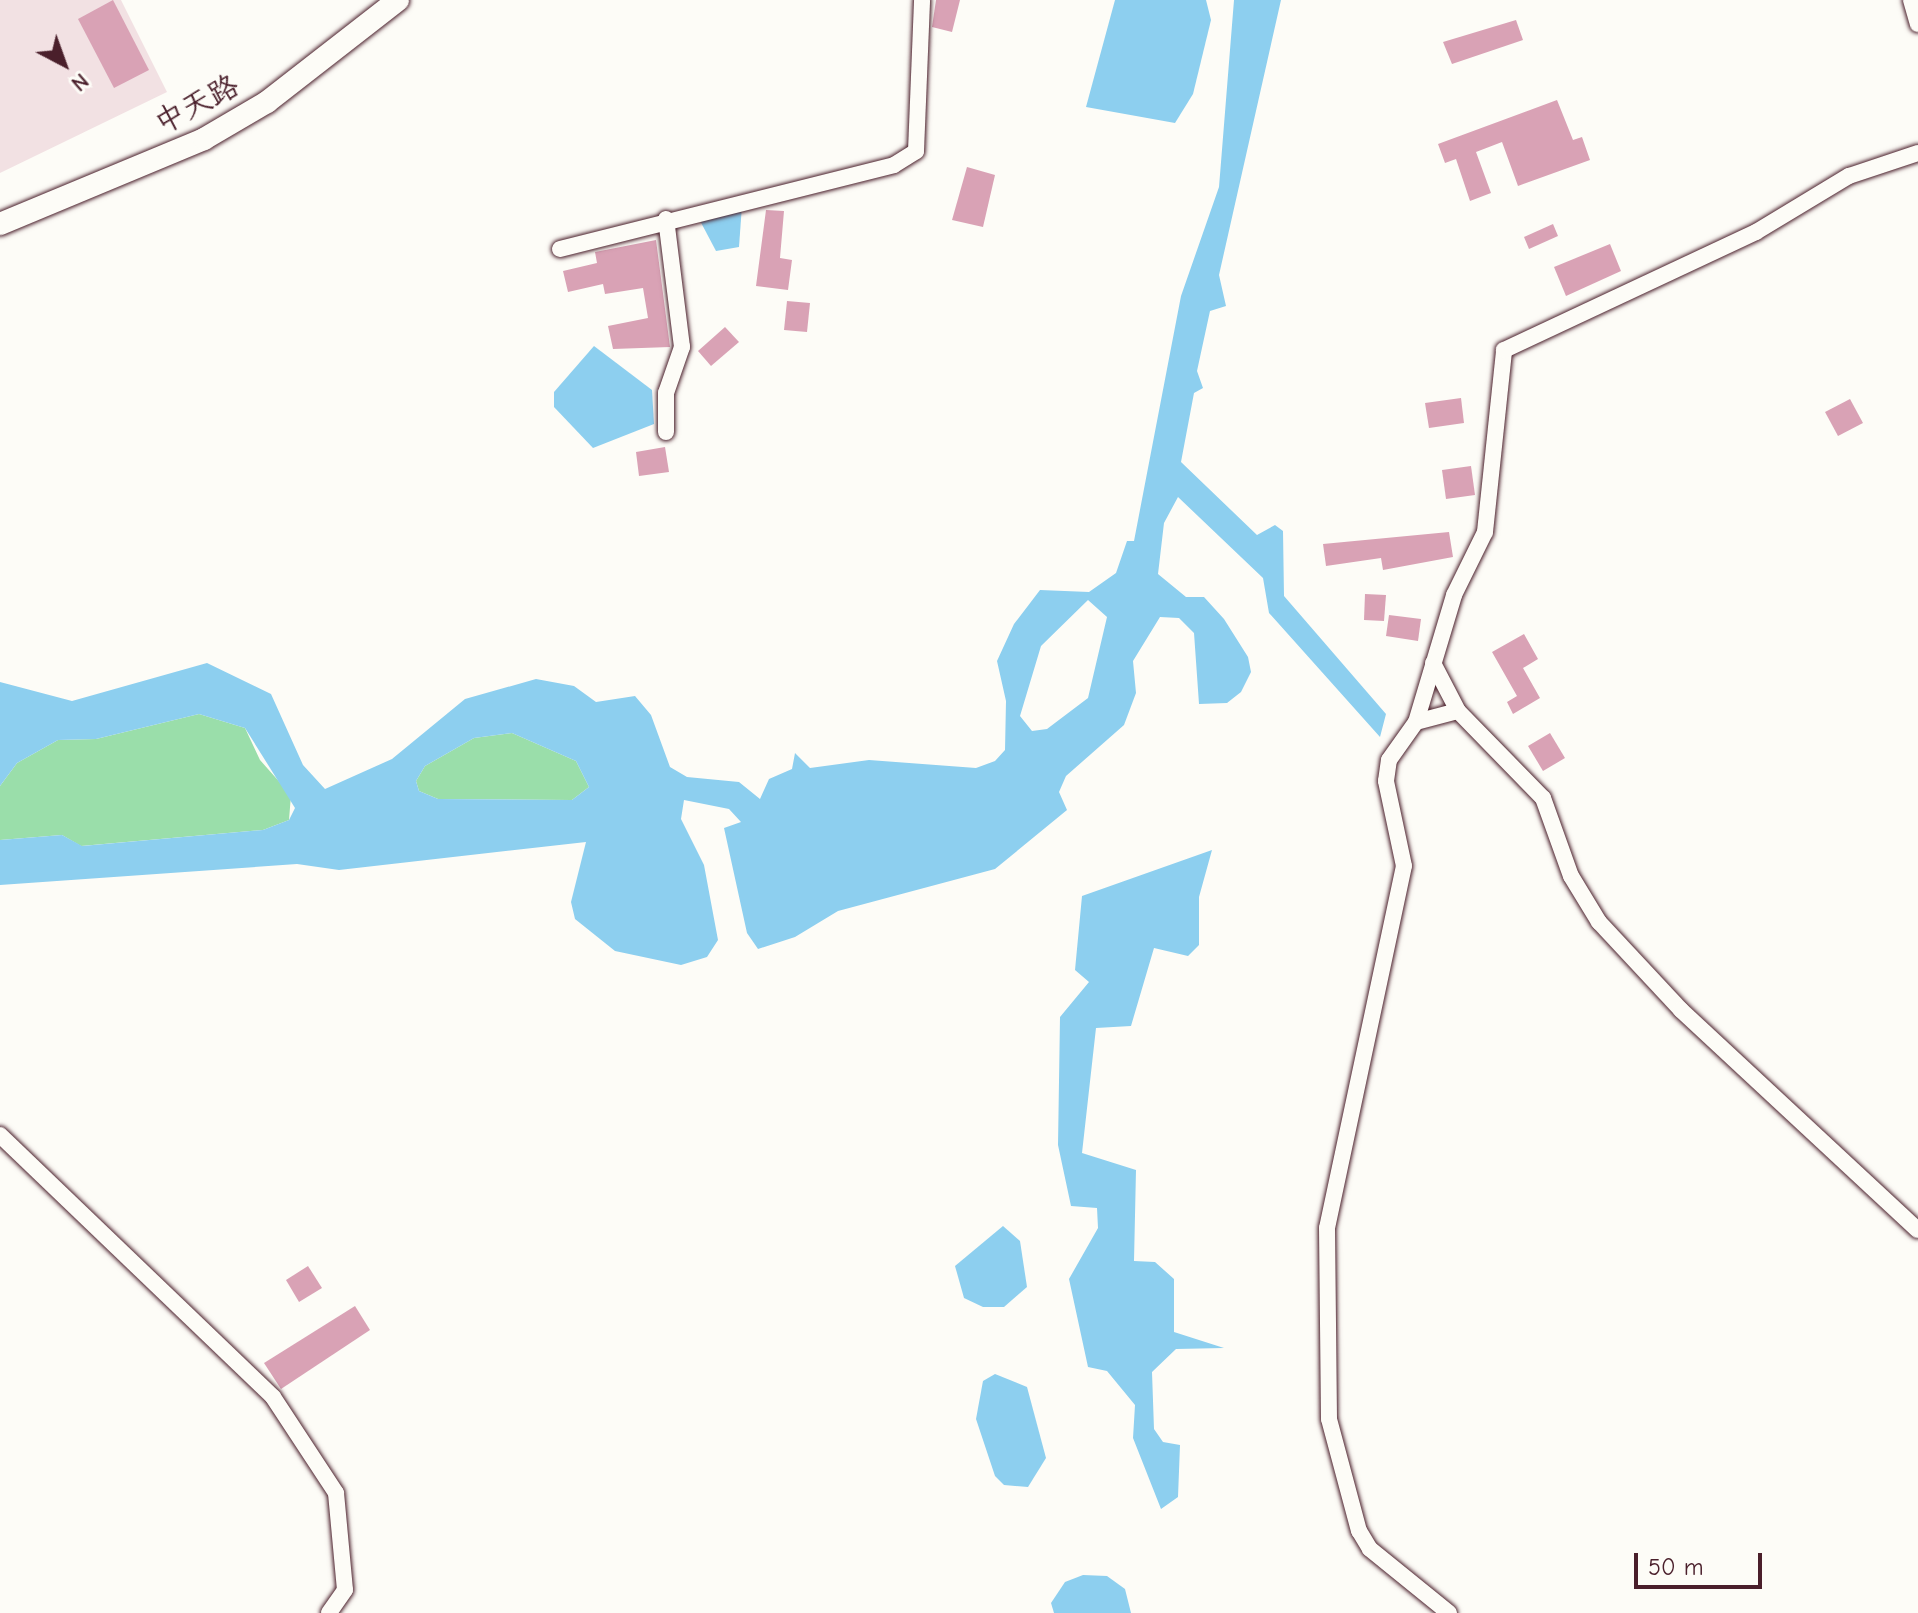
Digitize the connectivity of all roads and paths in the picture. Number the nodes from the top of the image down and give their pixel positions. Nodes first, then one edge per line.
1 (398, 0) edge
2 (922, 0) edge
3 (1911, 0) edge
4 (1918, 24) edge
5 (1918, 153) edge
6 (666, 219) junction
7 (0, 224) edge
8 (560, 249) dead end
9 (666, 432) dead end
10 (1433, 663) junction
11 (1458, 711) junction
12 (1416, 722) junction
13 (0, 1135) edge
14 (1918, 1230) edge
15 (329, 1613) edge
16 (1449, 1613) edge

1 - 7 main road, 中天路
2 - 6 street
3 - 4 street
5 - 10 street
6 - 8 street
6 - 9 street
10 - 11 street
10 - 12 street
11 - 12 street
11 - 14 street
12 - 16 street
13 - 15 street

